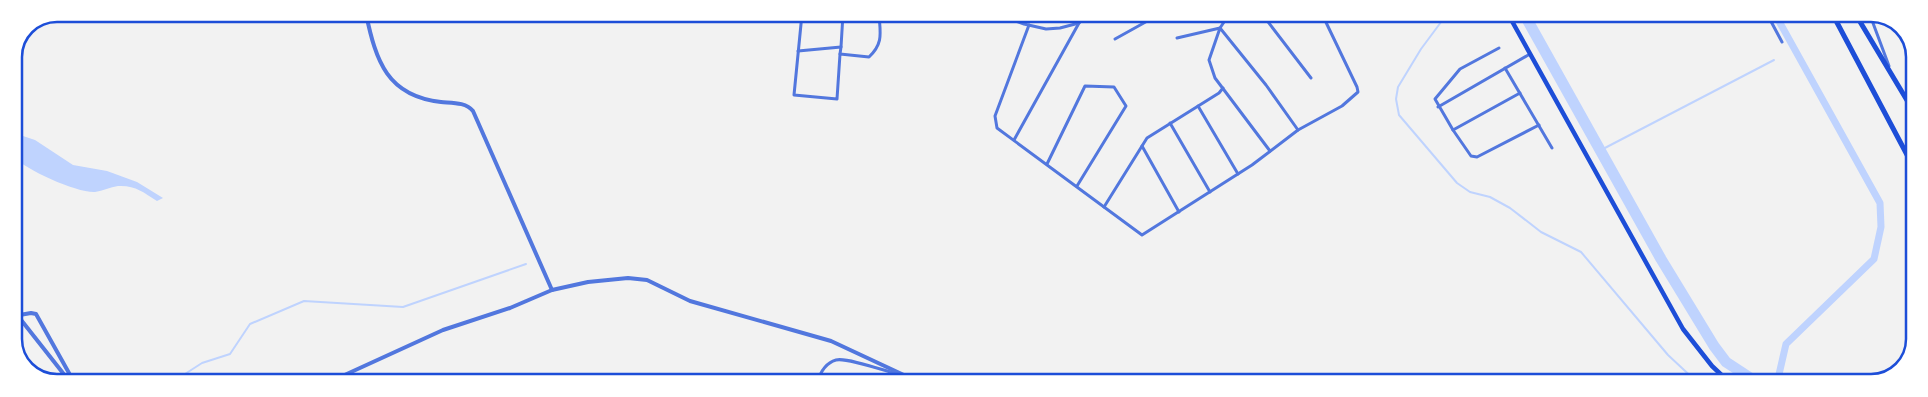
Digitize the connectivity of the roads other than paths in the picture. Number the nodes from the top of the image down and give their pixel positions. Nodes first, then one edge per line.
1 (368, 22) edge
2 (801, 22) edge
3 (843, 22) edge
4 (880, 22) edge
5 (1018, 22) edge
6 (1146, 22) edge
7 (1224, 22) edge
8 (1268, 22) edge
9 (1326, 22) edge
10 (1512, 22) edge
11 (1771, 22) edge
12 (1835, 22) edge
13 (1837, 22) edge
14 (1861, 22) edge
15 (1873, 22) edge
16 (1079, 23) joint
17 (1029, 26) junction
18 (1220, 28) junction
19 (1841, 31) junction
20 (1177, 38) dead end
21 (1115, 39) dead end
22 (1782, 42) dead end
23 (841, 47) junction
24 (1499, 48) dead end
25 (798, 50) junction
26 (840, 54) junction
27 (1530, 54) junction
28 (1505, 68) junction
29 (1890, 69) junction
30 (1311, 78) dead end
31 (1223, 88) junction
32 (1520, 93) junction
33 (1905, 96) edge
34 (1198, 106) junction
35 (1438, 107) junction
36 (1170, 123) junction
37 (1539, 125) junction
38 (1298, 130) junction
39 (1453, 130) junction
40 (1014, 140) junction
41 (1142, 146) junction
42 (1552, 148) dead end
43 (1270, 151) junction
44 (1905, 152) edge
45 (1047, 164) junction
46 (1238, 174) junction
47 (1077, 186) junction
48 (1210, 192) junction
49 (1104, 207) junction
50 (1179, 212) junction
51 (552, 290) junction
52 (23, 315) edge
53 (23, 324) edge
54 (65, 374) edge
55 (68, 374) edge
56 (347, 374) edge
57 (820, 374) edge
58 (896, 374) edge
59 (902, 374) edge
60 (1720, 374) edge

1 - 51 street
2 - 25 street
3 - 23 street
4 - 26 street
5 - 17 street
6 - 21 street
7 - 18 street
8 - 30 street
9 - 38 street
10 - 27 main road
11 - 22 street
12 - 19 main road
13 - 19 main road
14 - 29 main road
15 - 29 street
16 - 17 street
16 - 40 street
17 - 40 street
18 - 20 street
18 - 31 street
18 - 38 street
19 - 44 main road
23 - 25 street
23 - 26 street
24 - 35 street
25 - 26 street
27 - 28 street
27 - 60 main road
28 - 32 street
28 - 35 street
29 - 33 main road
31 - 34 street
31 - 43 street
32 - 37 street
32 - 39 street
34 - 36 street
34 - 46 street
35 - 39 street
36 - 41 street
36 - 48 street
37 - 39 street
37 - 42 street
38 - 43 street
40 - 45 street
41 - 49 street
41 - 50 street
43 - 46 street
45 - 47 street
45 - 47 street
46 - 48 street
47 - 49 street
48 - 50 street
49 - 50 street
51 - 56 street
51 - 59 street
52 - 55 street
53 - 54 street
57 - 58 street

